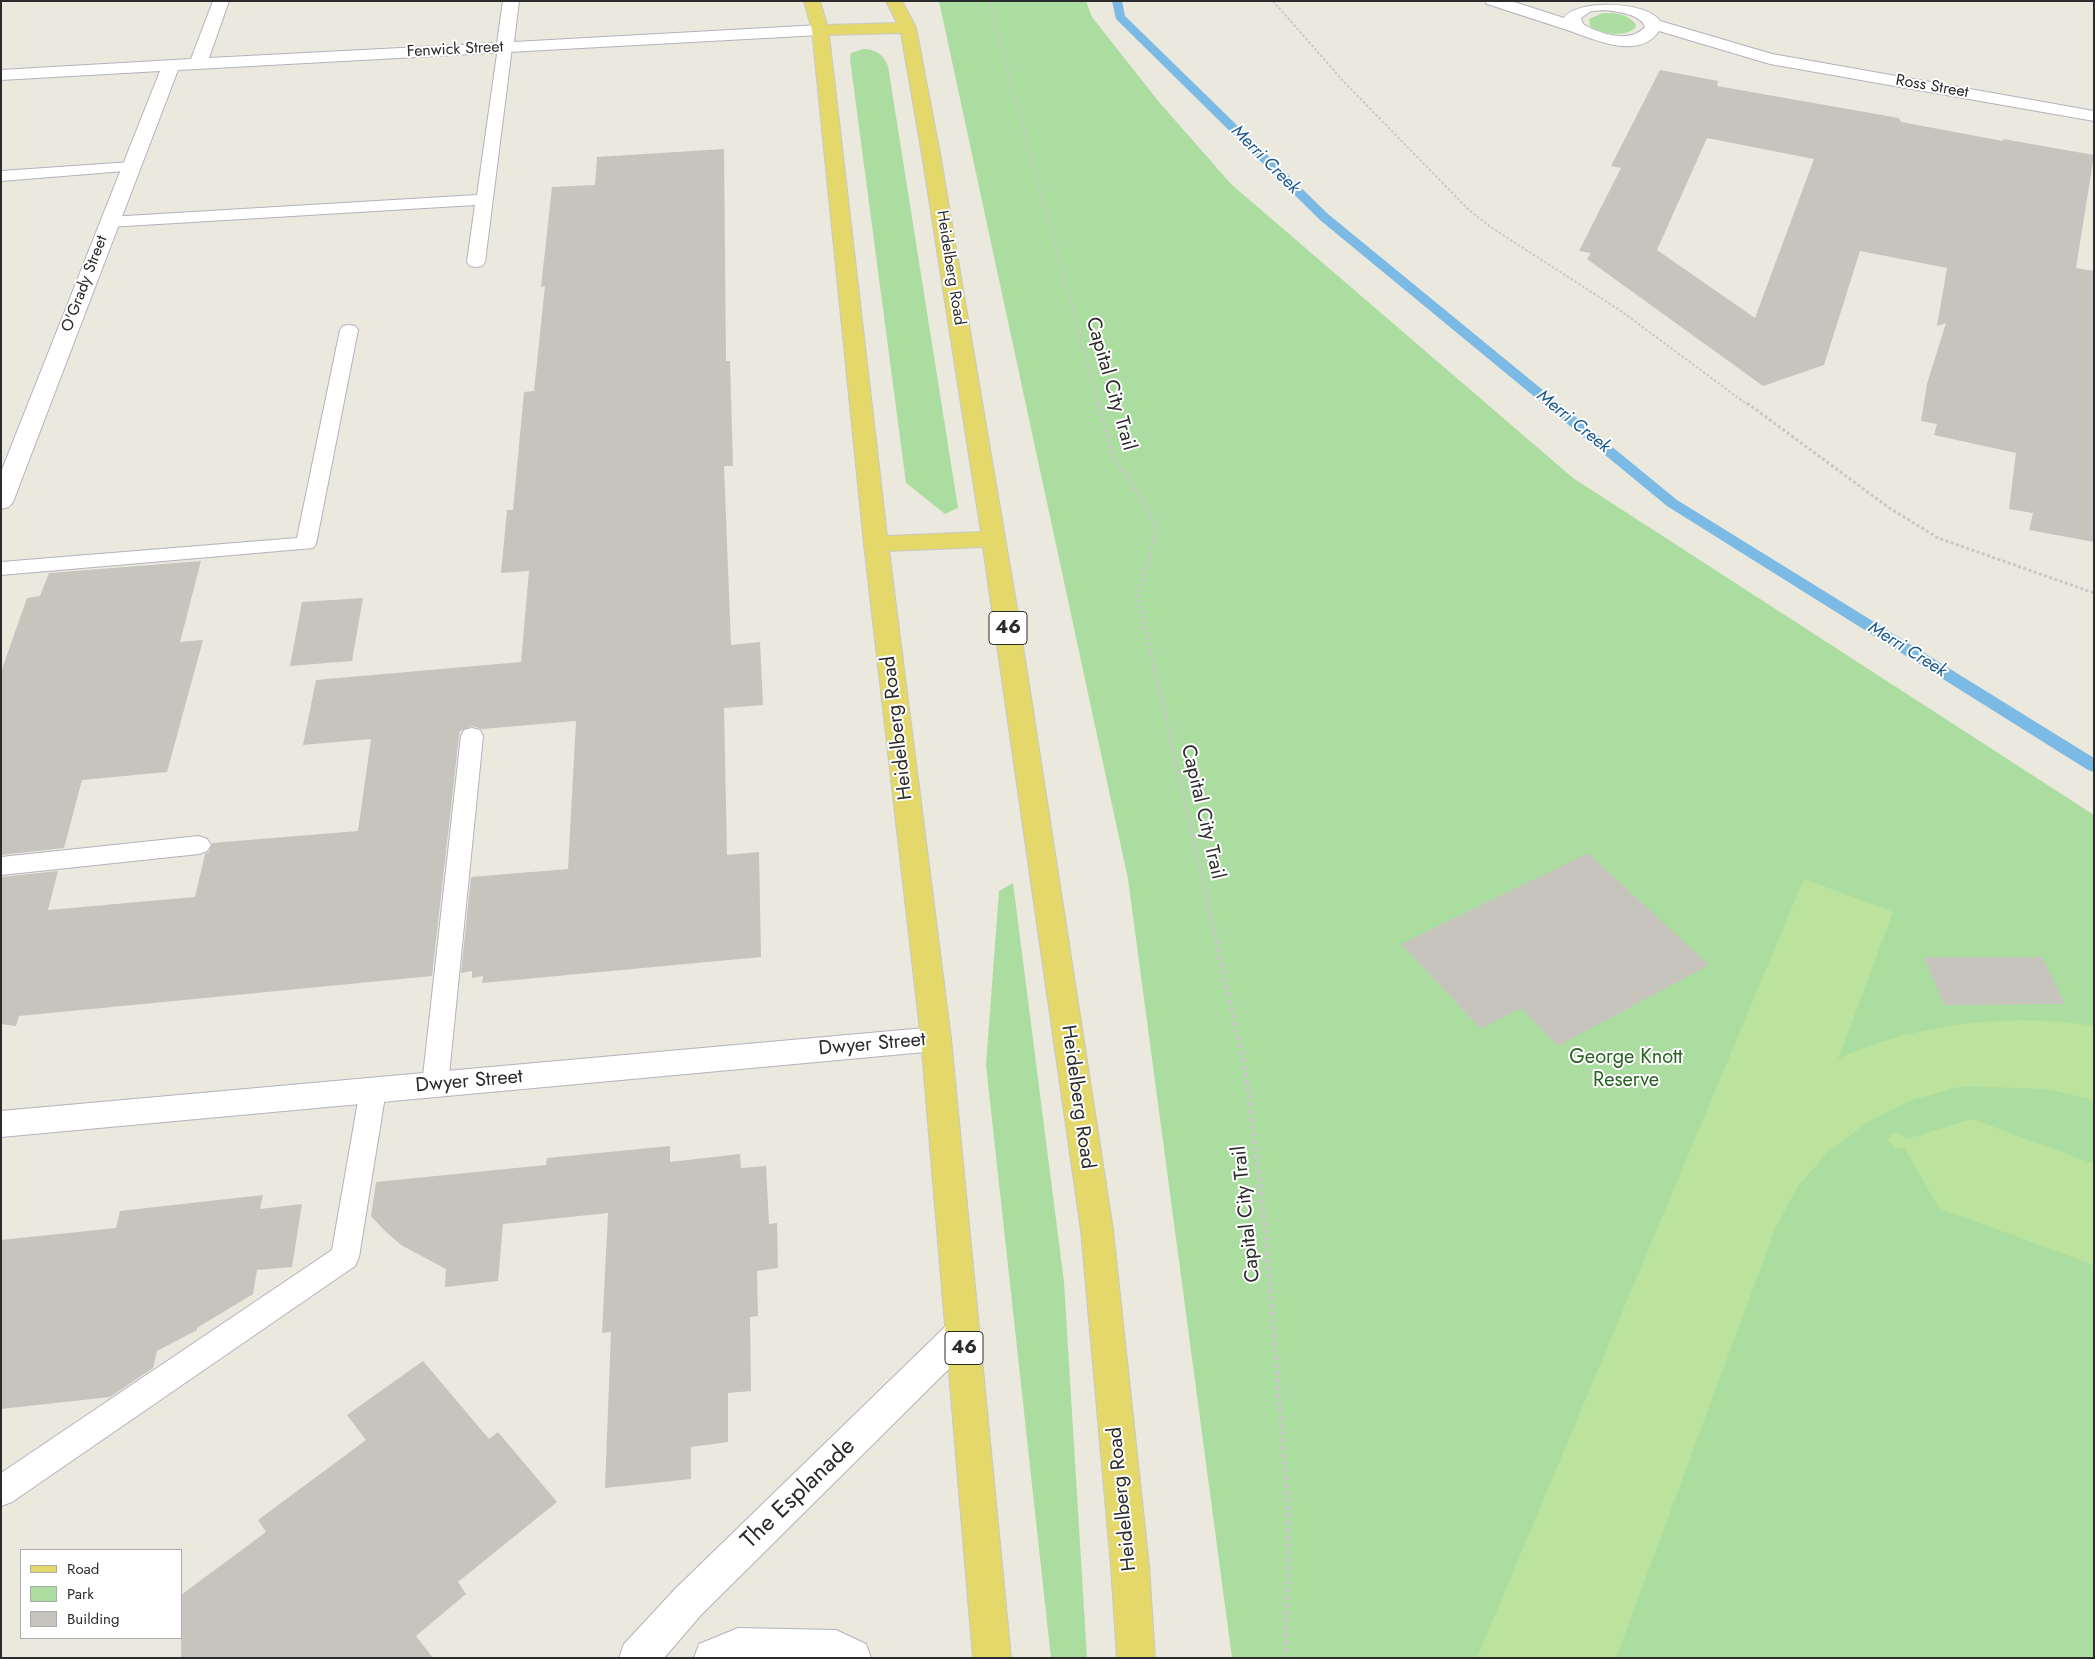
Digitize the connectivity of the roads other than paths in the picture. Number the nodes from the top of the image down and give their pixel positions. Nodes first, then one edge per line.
1 (221, 1) edge
2 (511, 1) edge
3 (812, 1) edge
4 (894, 1) edge
5 (1493, 1) edge
6 (1504, 1) edge
7 (1592, 5) edge
8 (1645, 13) edge
9 (1575, 27) junction
10 (908, 28) junction
11 (820, 30) junction
12 (1628, 40) junction
13 (505, 47) junction
14 (1663, 47) dead end
15 (1684, 50) dead end
16 (1770, 59) junction
17 (198, 64) junction
18 (171, 66) junction
19 (1, 75) edge
20 (2094, 116) edge
21 (131, 167) junction
22 (1, 176) edge
23 (484, 200) junction
24 (109, 222) junction
25 (476, 262) dead end
26 (349, 330) dead end
27 (1, 502) edge
28 (994, 539) junction
29 (876, 544) junction
30 (1, 568) edge
31 (472, 736) dead end
32 (199, 845) dead end
33 (1, 866) edge
34 (936, 1039) junction
35 (435, 1085) junction
36 (373, 1090) junction
37 (1, 1124) edge
38 (962, 1333) junction
39 (1, 1491) edge
40 (638, 1658) edge
41 (713, 1658) edge
42 (852, 1658) edge
43 (992, 1658) edge
44 (1136, 1658) edge

1 - 17 street
2 - 13 street
3 - 11 main road, Heidelberg Road / 46
4 - 10 main road, Heidelberg Road / 46
5 - 9 street
6 - 7 street
7 - 8 street, Ross Street
7 - 9 street
8 - 12 street
8 - 16 street, Ross Street
9 - 12 street
10 - 11 main road, Fenwick Street
10 - 28 main road, Heidelberg Road / 46
11 - 13 street, Fenwick Street
11 - 29 main road, Heidelberg Road / 46
12 - 14 street
13 - 17 street, Fenwick Street
13 - 23 lane
15 - 16 street, Ross Street
16 - 20 street, Ross Street
17 - 18 street, Fenwick Street
18 - 19 street, Fenwick Street
18 - 21 street, O'Grady Street
21 - 22 lane
21 - 24 street, O'Grady Street
23 - 24 lane
23 - 25 lane
24 - 27 street, O'Grady Street
26 - 30 lane
28 - 29 main road
28 - 44 main road, Heidelberg Road / 46
29 - 34 main road, Heidelberg Road / 46
31 - 35 lane
32 - 33 lane
34 - 35 street, Dwyer Street
34 - 38 main road, Heidelberg Road / 46
35 - 36 street, Dwyer Street
36 - 37 street, Dwyer Street
36 - 39 lane
38 - 40 street, The Esplanade
38 - 43 main road, Heidelberg Road / 46
41 - 42 street

